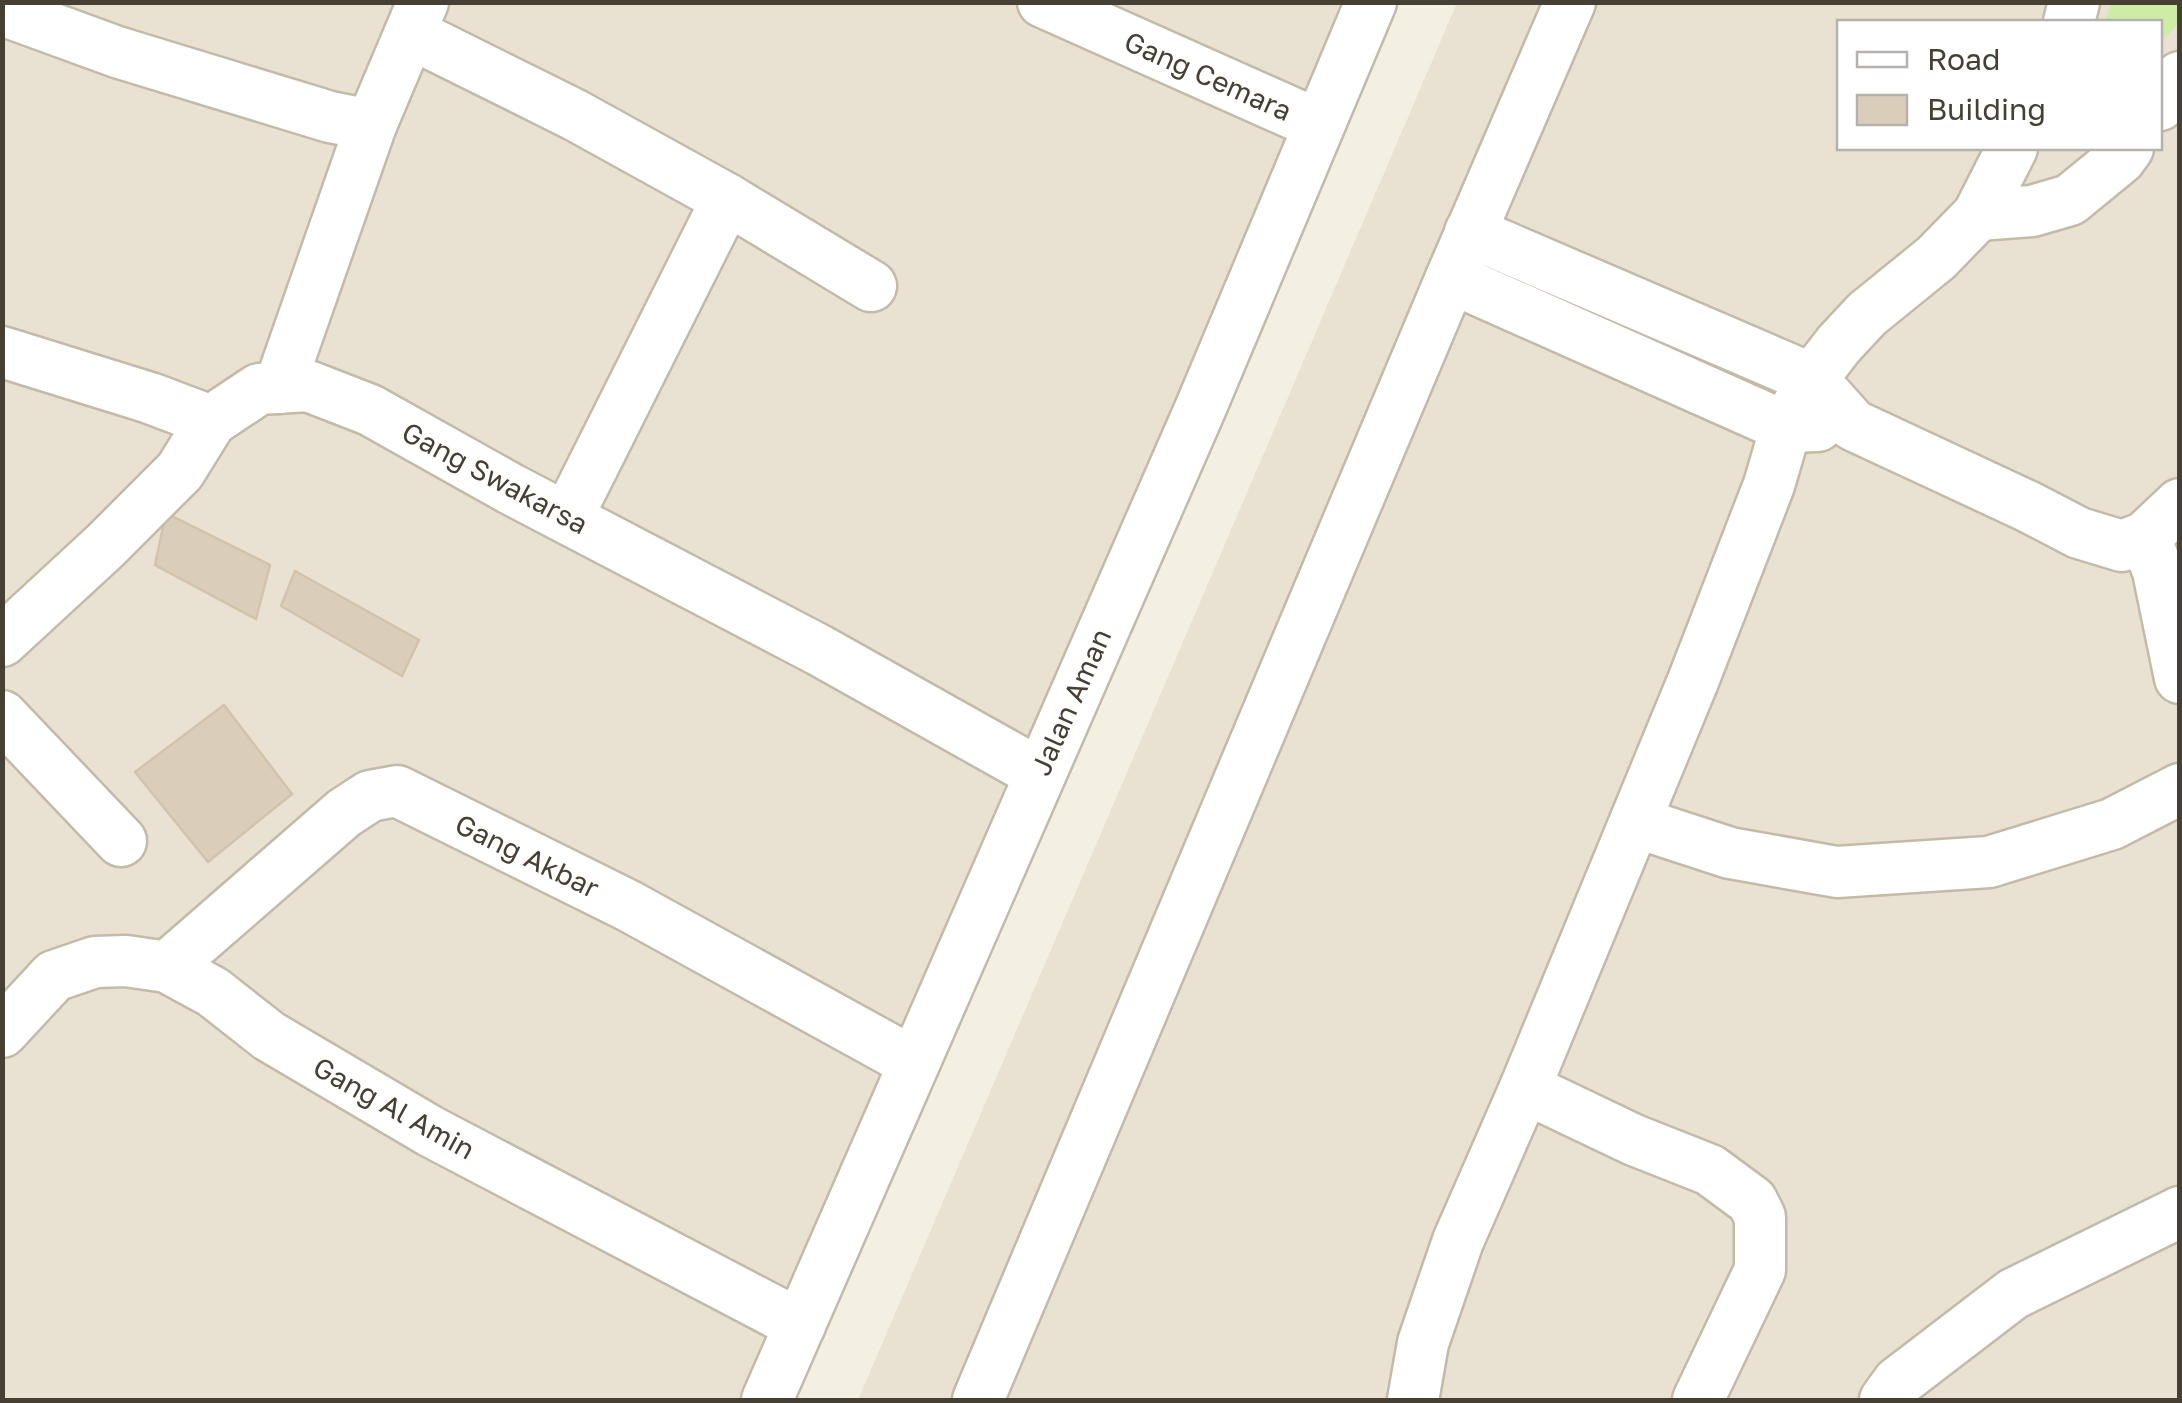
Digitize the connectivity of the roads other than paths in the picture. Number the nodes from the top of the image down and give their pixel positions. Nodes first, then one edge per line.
1 (1043, 2) edge
2 (1371, 2) edge
3 (1570, 2) edge
4 (2, 10) edge
5 (416, 18) edge
6 (2180, 77) edge
7 (2162, 102) edge
8 (371, 125) junction
9 (1319, 126) junction
10 (2011, 150) edge
11 (2127, 150) edge
12 (727, 200) junction
13 (1978, 215) junction
14 (1470, 232) junction
15 (1450, 278) junction
16 (872, 286) dead end
17 (2, 352) edge
18 (1812, 379) junction
19 (279, 388) junction
20 (211, 420) junction
21 (1854, 424) junction
22 (1786, 428) junction
23 (567, 518) junction
24 (2166, 547) edge
25 (2, 641) edge
26 (2180, 678) edge
27 (2, 716) edge
28 (1040, 774) junction
29 (2180, 789) edge
30 (1635, 822) junction
31 (121, 841) dead end
32 (167, 967) junction
33 (2, 1032) edge
34 (914, 1063) junction
35 (1525, 1088) junction
36 (2180, 1212) edge
37 (800, 1325) junction
38 (767, 1400) edge
39 (978, 1400) edge
40 (1413, 1400) edge
41 (1698, 1400) edge
42 (1885, 1400) edge

1 - 9 street, Gang Cemara
2 - 9 street, Jalan Aman
3 - 14 street
4 - 8 street
5 - 8 street
5 - 12 street
6 - 7 street
8 - 19 street
9 - 28 street, Jalan Aman
10 - 13 street
11 - 13 street
12 - 16 street
12 - 23 street
13 - 18 street
14 - 15 street
14 - 18 street
15 - 22 street
15 - 39 street
17 - 20 street
18 - 21 street
18 - 22 street
19 - 20 street, Gang Swakarsa
19 - 23 street, Gang Swakarsa
20 - 25 street, Gang Swakarsa
21 - 22 street
21 - 24 street
22 - 30 street
23 - 28 street, Gang Swakarsa
24 - 26 street
27 - 31 street
28 - 34 street, Jalan Aman
29 - 30 street
30 - 35 street
32 - 33 street, Gang Al Amin
32 - 34 street, Gang Akbar
32 - 37 street, Gang Al Amin
34 - 37 street, Jalan Aman
35 - 40 street
35 - 41 street
36 - 42 street
37 - 38 street, Jalan Aman

